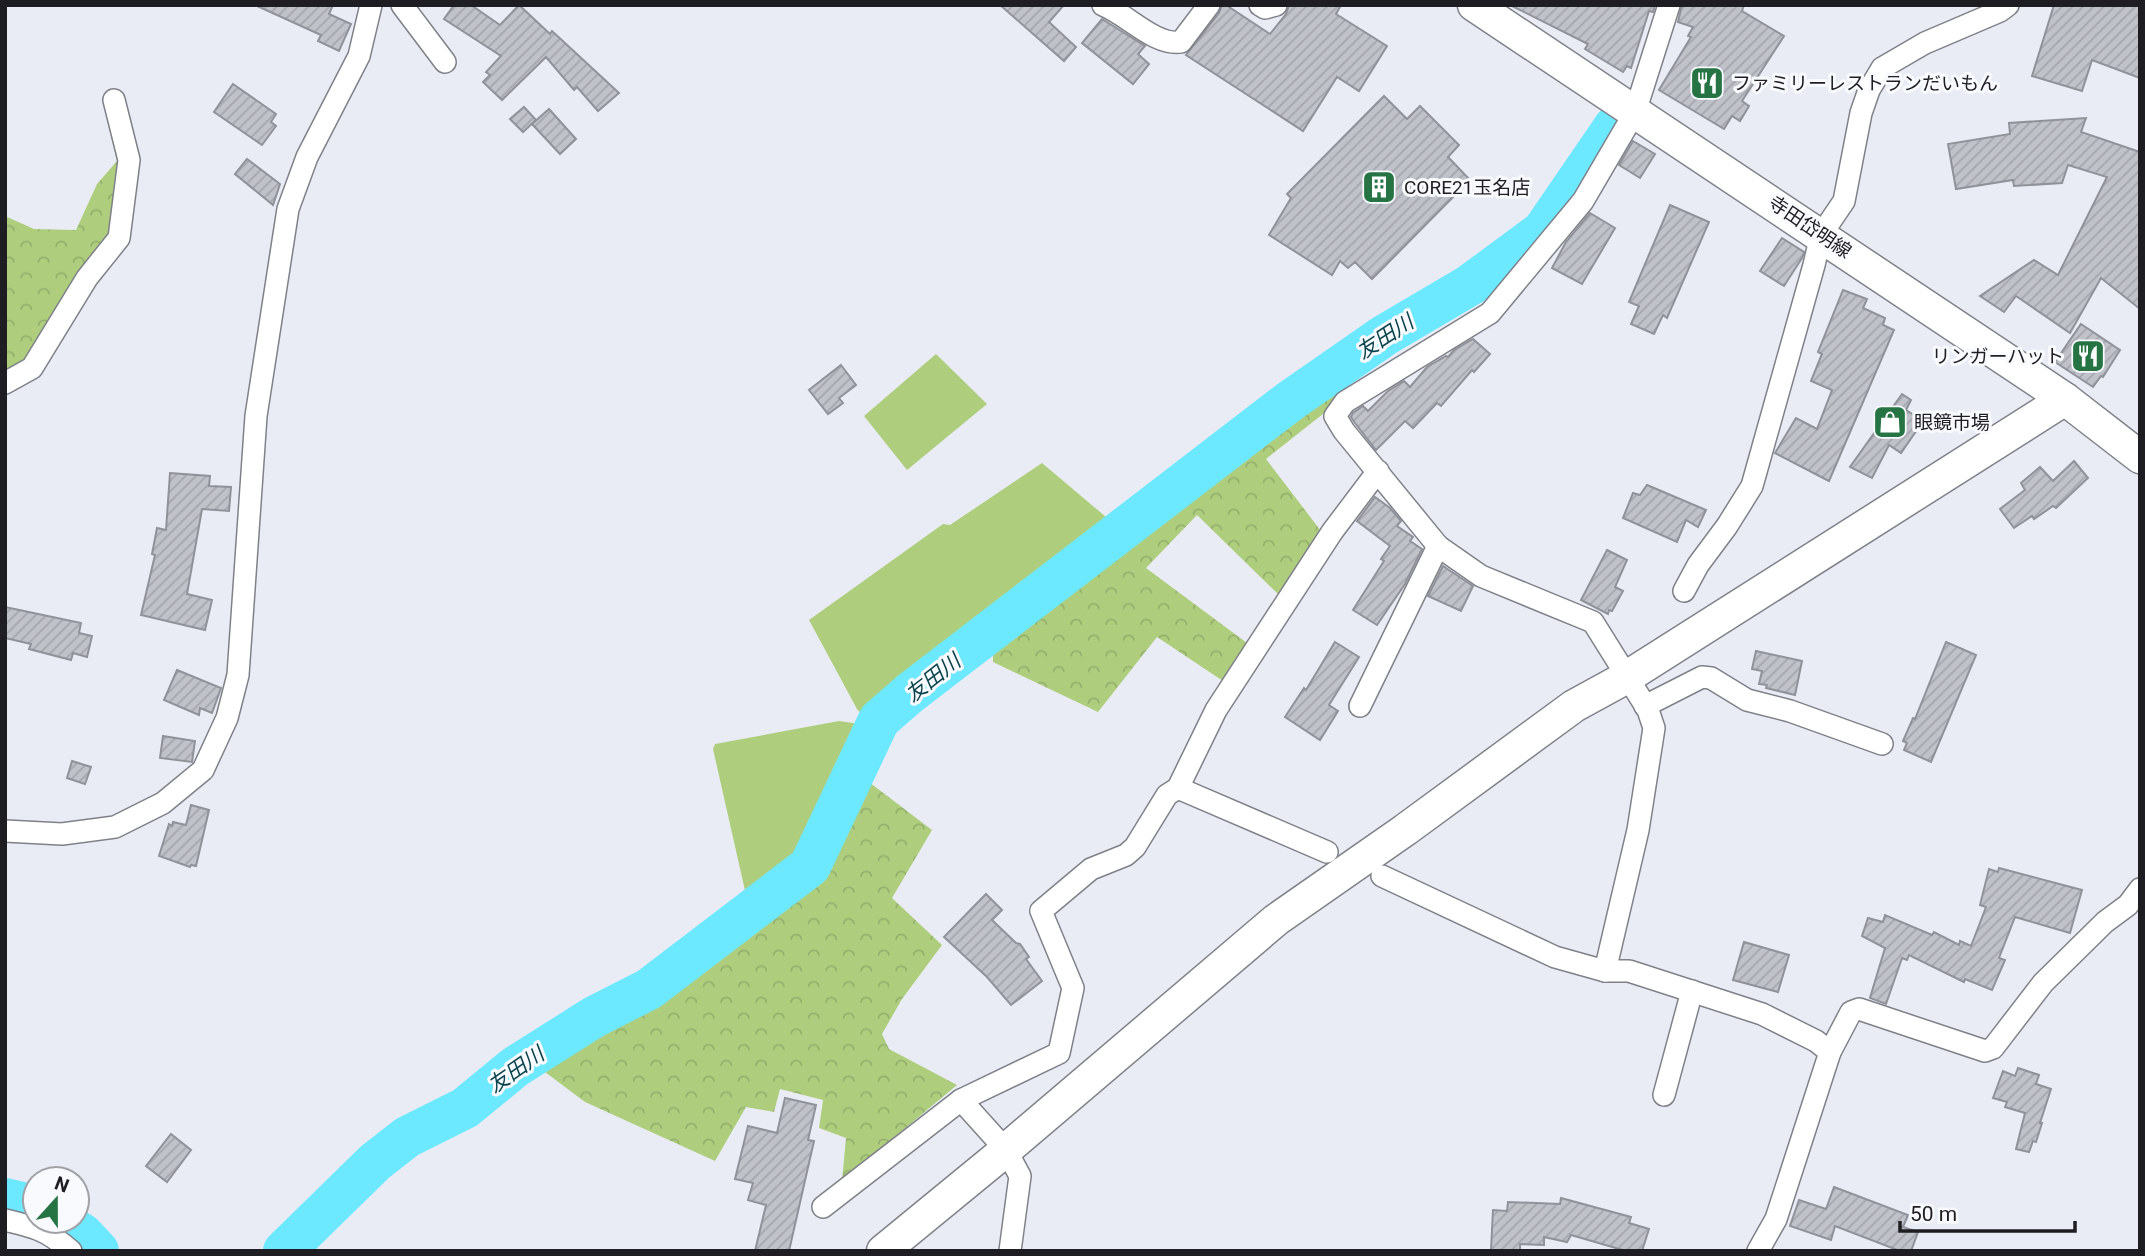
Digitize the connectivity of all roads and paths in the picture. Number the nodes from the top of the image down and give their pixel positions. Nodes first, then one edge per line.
1 (371, 5) edge
2 (402, 5) edge
3 (1103, 5) edge
4 (1209, 5) edge
5 (1260, 5) edge
6 (1276, 5) edge
7 (1474, 5) edge
8 (1669, 5) edge
9 (2008, 5) edge
10 (445, 62) dead end
11 (114, 100) dead end
12 (1636, 112) junction
13 (1821, 235) junction
14 (5, 383) edge
15 (2065, 399) junction
16 (2140, 457) edge
17 (1378, 471) junction
18 (1438, 546) junction
19 (1684, 591) dead end
20 (1627, 677) junction
21 (1360, 706) dead end
22 (1645, 706) junction
23 (1882, 744) dead end
24 (1178, 788) junction
25 (5, 831) edge
26 (1327, 852) dead end
27 (1382, 876) dead end
28 (2140, 889) edge
29 (1605, 971) junction
30 (1692, 991) junction
31 (1830, 1052) junction
32 (1664, 1095) dead end
33 (961, 1100) junction
34 (1006, 1150) junction
35 (823, 1207) dead end
36 (5, 1220) edge
37 (71, 1251) edge
38 (883, 1251) edge
39 (1010, 1251) edge
40 (1758, 1251) edge

1 - 25 street
2 - 10 street
3 - 4 street
5 - 6 street
7 - 12 street, 寺田岱明線
8 - 12 street
9 - 13 street
11 - 14 street
12 - 13 street, 寺田岱明線
12 - 17 street
13 - 15 street, 寺田岱明線
13 - 19 street
15 - 16 street, 寺田岱明線
15 - 20 street
17 - 18 street
17 - 24 street
18 - 20 street
18 - 21 street
20 - 22 street
20 - 34 street
22 - 23 street
22 - 29 street
24 - 26 street
24 - 33 street
27 - 29 street
28 - 31 street
29 - 30 street
30 - 31 street
30 - 32 street
31 - 40 street
33 - 34 street
33 - 35 street
34 - 38 street
34 - 39 street
36 - 37 street

